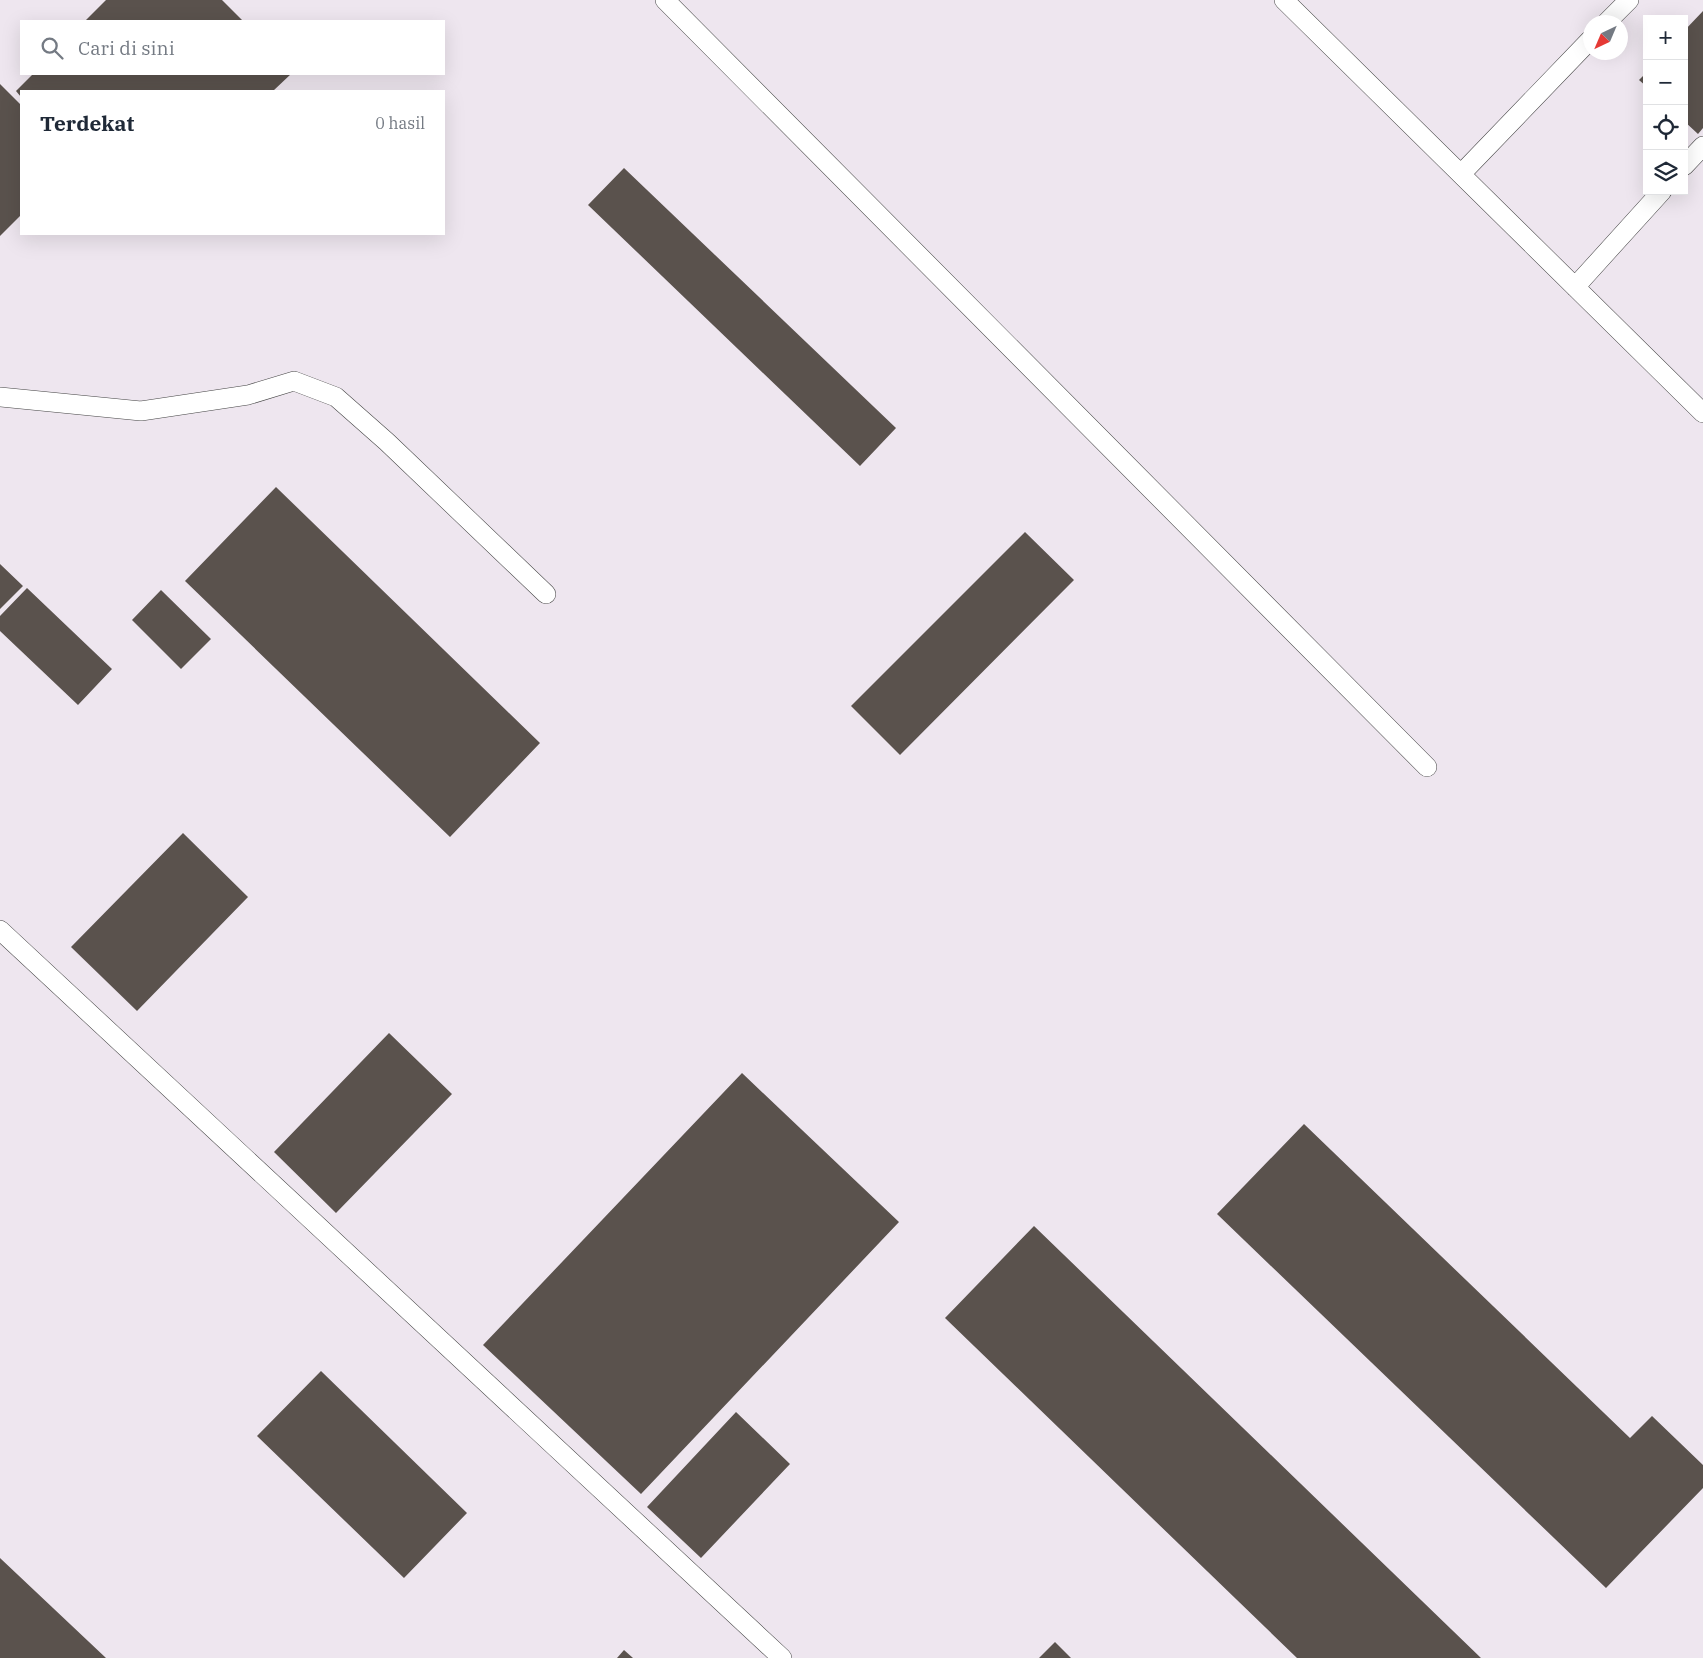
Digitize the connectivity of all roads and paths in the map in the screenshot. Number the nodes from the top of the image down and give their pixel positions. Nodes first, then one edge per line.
1 (665, 0) edge
2 (1284, 0) edge
3 (1629, 0) edge
4 (1614, 15) edge
5 (1583, 47) edge
6 (1703, 146) edge
7 (1688, 162) edge
8 (1461, 174) junction
9 (1658, 195) edge
10 (1575, 287) junction
11 (0, 397) edge
12 (1703, 413) edge
13 (546, 594) dead end
14 (1427, 767) dead end
15 (0, 930) edge
16 (782, 1658) edge

1 - 14 lane
2 - 8 lane
3 - 4 lane
5 - 8 lane
6 - 7 lane
8 - 10 lane
9 - 10 lane
10 - 12 lane
11 - 13 lane
15 - 16 lane

